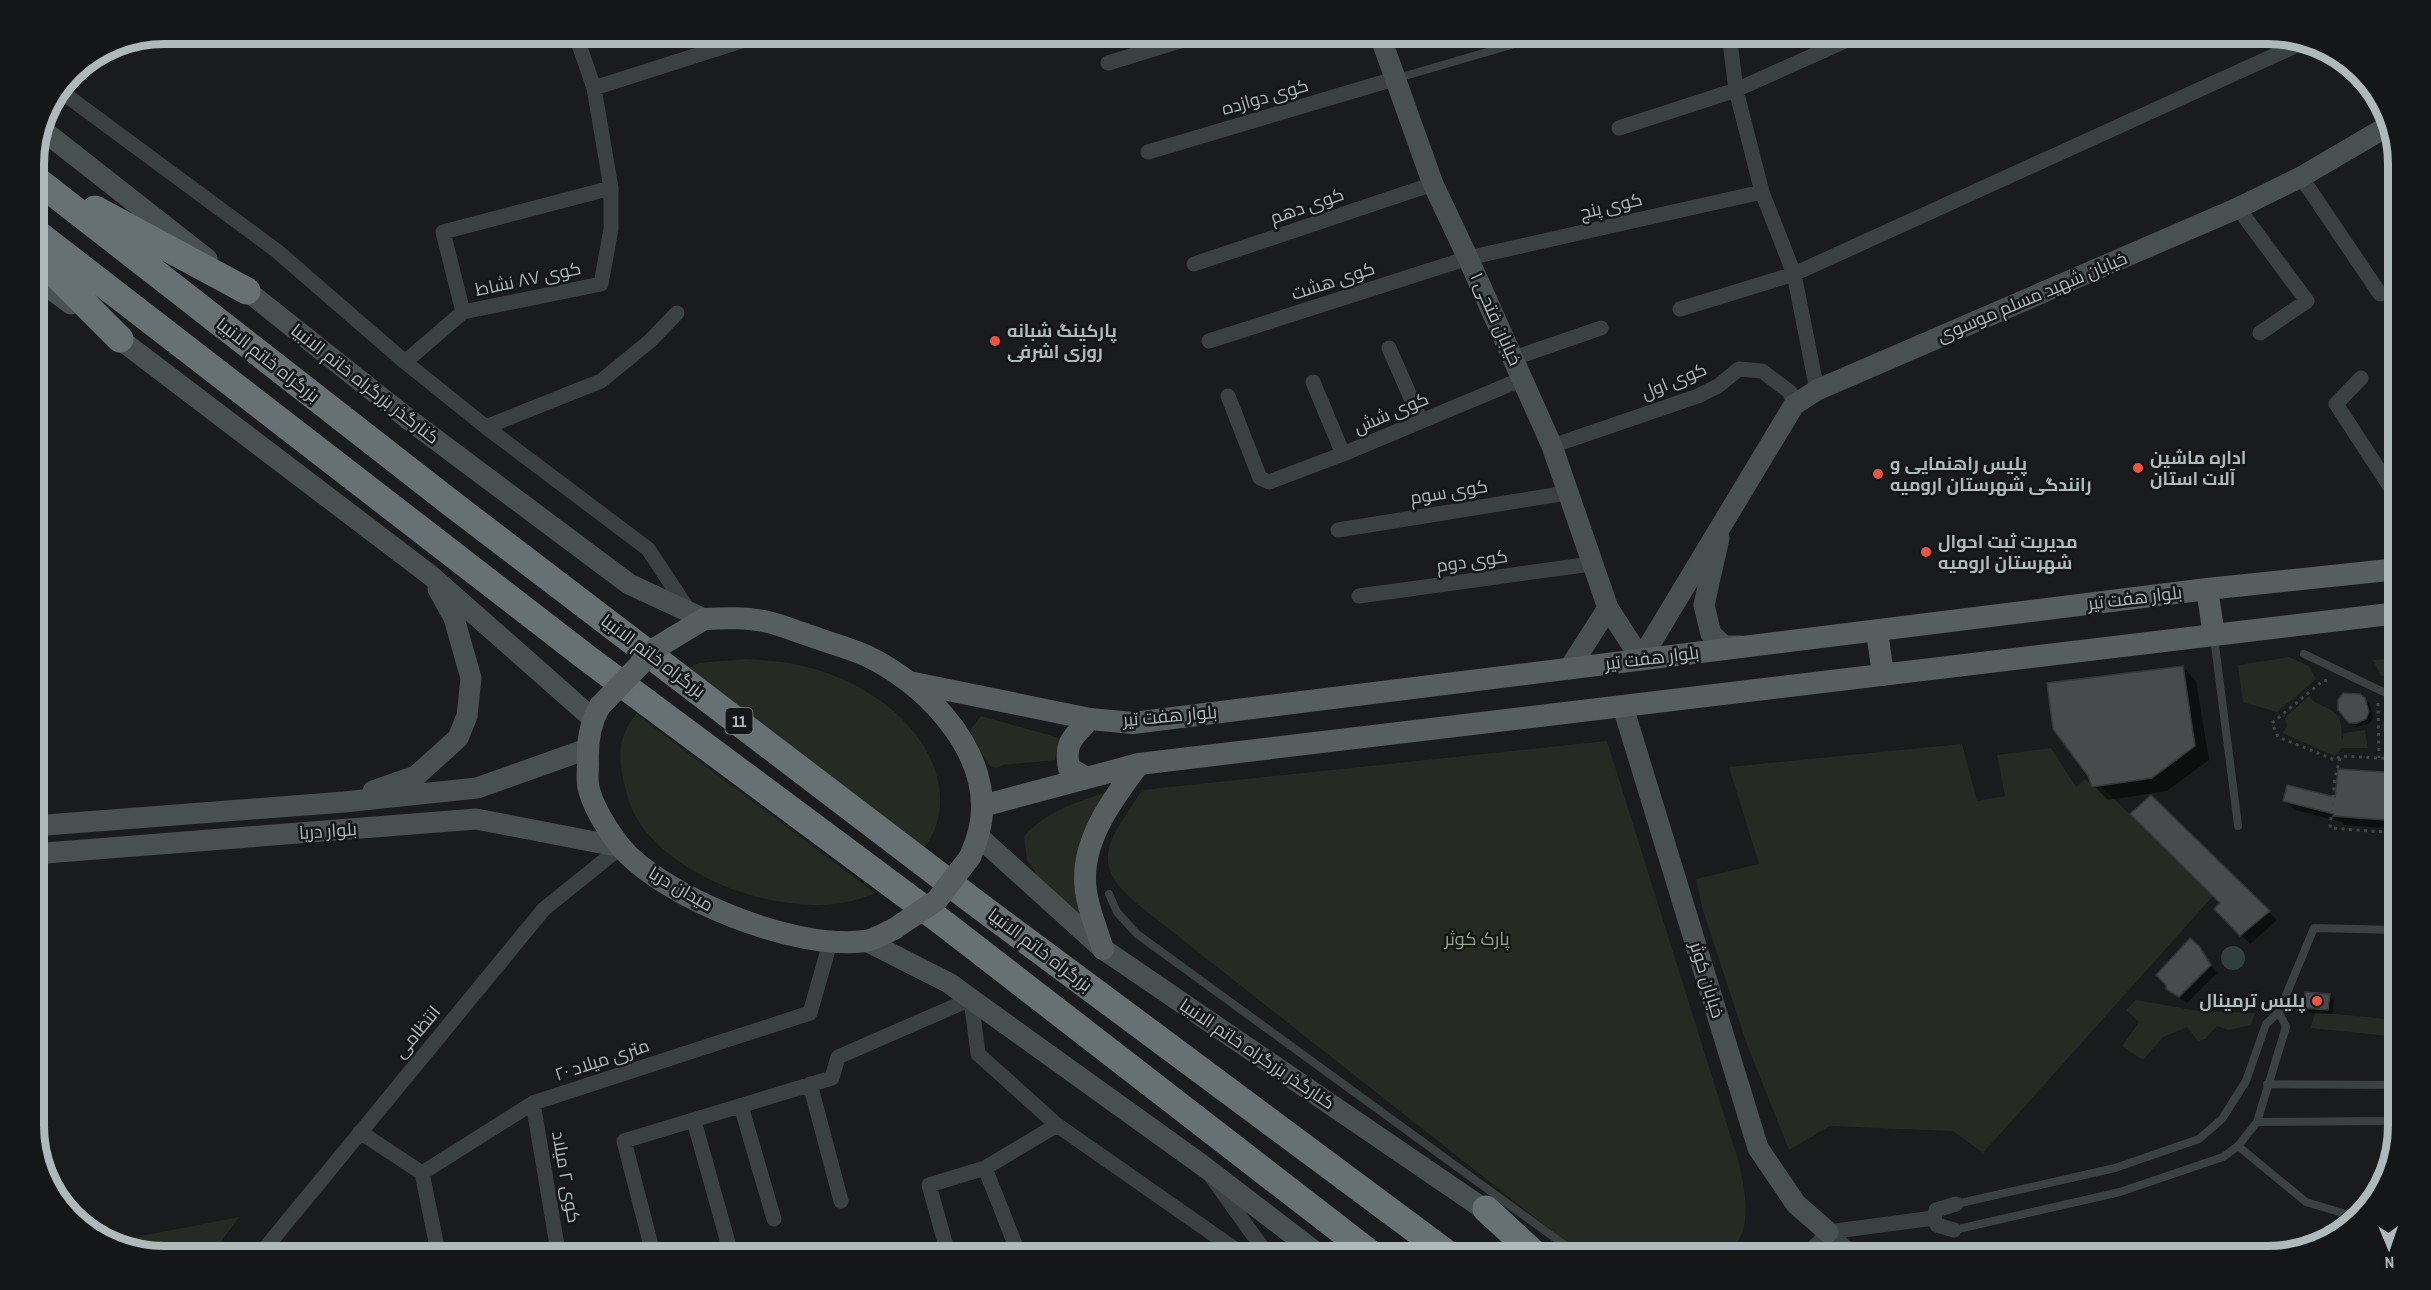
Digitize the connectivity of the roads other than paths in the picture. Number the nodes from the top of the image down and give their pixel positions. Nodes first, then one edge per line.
1 (579, 44) edge
2 (732, 44) edge
3 (1170, 44) edge
4 (1383, 44) edge
5 (1514, 44) edge
6 (1730, 44) edge
7 (1822, 44) edge
8 (1839, 44) edge
9 (2294, 47) edge
10 (1824, 51) junction
11 (1108, 63) dead end
12 (1394, 79) junction
13 (594, 88) junction
14 (1736, 90) junction
15 (65, 95) edge
16 (1619, 128) dead end
17 (2382, 129) edge
18 (48, 134) edge
19 (1148, 152) dead end
20 (2301, 177) junction
21 (44, 182) edge
22 (1433, 184) junction
23 (44, 185) edge
24 (611, 188) junction
25 (1762, 192) junction
26 (2238, 208) junction
27 (44, 238) edge
28 (1468, 258) junction
29 (44, 263) edge
30 (1194, 264) dead end
31 (1794, 274) junction
32 (44, 284) edge
33 (247, 291) junction
34 (2380, 294) dead end
35 (1680, 309) dead end
36 (463, 312) junction
37 (677, 313) dead end
38 (1601, 328) dead end
39 (2260, 333) dead end
40 (120, 339) junction
41 (1209, 341) dead end
42 (1389, 348) dead end
43 (1514, 358) junction
44 (405, 362) junction
45 (2361, 378) dead end
46 (1522, 379) junction
47 (1313, 382) dead end
48 (1817, 390) junction
49 (1228, 396) dead end
50 (1794, 405) junction
51 (1421, 422) junction
52 (486, 427) junction
53 (1552, 446) junction
54 (1343, 454) junction
55 (2387, 483) edge
56 (1567, 493) junction
57 (1723, 520) junction
58 (1338, 530) dead end
59 (1591, 564) junction
60 (2387, 570) edge
61 (430, 575) junction
62 (2207, 589) junction
63 (1359, 596) dead end
64 (1608, 608) junction
65 (2387, 614) edge
66 (696, 615) junction
67 (1876, 631) junction
68 (2214, 636) junction
69 (1754, 646) junction
70 (2304, 654) dead end
71 (1641, 659) junction
72 (1569, 669) junction
73 (1882, 675) junction
74 (909, 682) junction
75 (2388, 694) edge
76 (1623, 707) junction
77 (596, 712) junction
78 (1090, 719) junction
79 (587, 749) junction
80 (1139, 764) junction
81 (1085, 777) junction
82 (344, 802) junction
83 (982, 806) junction
84 (44, 825) edge
85 (2238, 826) dead end
86 (621, 847) junction
87 (974, 847) junction
88 (44, 853) edge
89 (1109, 894) dead end
90 (2388, 930) edge
91 (867, 941) junction
92 (830, 943) junction
93 (1103, 949) junction
94 (971, 999) junction
95 (2279, 1012) junction
96 (810, 1084) junction
97 (2267, 1084) junction
98 (2388, 1085) edge
99 (533, 1103) junction
100 (741, 1106) junction
101 (694, 1121) junction
102 (2388, 1121) edge
103 (2257, 1122) junction
104 (1057, 1125) junction
105 (360, 1131) junction
106 (2238, 1146) junction
107 (1202, 1165) junction
108 (985, 1168) junction
109 (422, 1173) junction
110 (841, 1201) dead end
111 (1956, 1204) joint
112 (1486, 1209) junction
113 (2349, 1215) edge
114 (1934, 1218) junction
115 (774, 1219) dead end
116 (1953, 1230) joint
117 (1828, 1232) junction
118 (267, 1246) edge
119 (436, 1246) edge
120 (557, 1246) edge
121 (651, 1246) edge
122 (729, 1246) edge
123 (946, 1246) edge
124 (1016, 1246) edge
125 (1230, 1246) edge
126 (1261, 1246) edge
127 (1308, 1246) edge
128 (1361, 1246) edge
129 (1437, 1246) edge
130 (1526, 1246) edge
131 (1533, 1246) edge
132 (1566, 1246) edge
133 (1815, 1246) edge
134 (1844, 1246) edge

1 - 13 street, کوی ۸۷ نشاط
2 - 13 street
3 - 11 street
4 - 12 main road, خیابان فتحی ۱
5 - 12 lane
6 - 14 street
7 - 10 street
8 - 10 street
9 - 31 street
10 - 14 street
12 - 19 street, کوی دوازده
12 - 22 main road, خیابان فتحی ۱
13 - 24 street, کوی ۸۷ نشاط
14 - 16 street
14 - 25 street
15 - 44 street
17 - 20 main road, خیابان شهید مسلم موسوی
18 - 33 main road, کنارگذر بزرگراه خاتم الانبیا
20 - 26 main road, خیابان شهید مسلم موسوی
20 - 34 street
21 - 33 highway
22 - 28 main road, خیابان فتحی ۱
22 - 30 street, کوی دهم
23 - 129 highway, بزرگراه خاتم الانبیا / 11
24 - 36 street, کوی ۸۷ نشاط
24 - 36 street
25 - 28 street, کوی پنج
25 - 31 street
26 - 39 street
26 - 48 main road, خیابان شهید مسلم موسوی
27 - 128 highway, بزرگراه خاتم الانبیا / 11
28 - 41 street, کوی هشت
28 - 43 main road, خیابان فتحی ۱
29 - 40 highway
31 - 35 street
31 - 48 street
32 - 40 main road
33 - 66 main road, کنارگذر بزرگراه خاتم الانبیا
36 - 44 street, کوی ۸۷ نشاط
37 - 52 street
38 - 43 street
40 - 61 main road
42 - 51 street
43 - 46 main road, خیابان فتحی ۱
44 - 52 street
45 - 55 street
46 - 51 street, کوی شش
46 - 53 main road, خیابان فتحی ۱
47 - 54 street
48 - 50 main road, خیابان شهید مسلم موسوی
49 - 54 street, کوی شش
50 - 53 street, کوی اول
50 - 57 main road, خیابان شهید مسلم موسوی
51 - 54 street, کوی شش
52 - 66 street
53 - 56 main road, خیابان فتحی ۱
56 - 58 street, کوی سوم
56 - 59 main road, خیابان فتحی ۱
57 - 69 main road, خیابان شهید مسلم موسوی
57 - 71 main road, خیابان شهید مسلم موسوی
59 - 63 street, کوی دوم
59 - 64 main road, خیابان فتحی ۱
60 - 62 main road, بلوار هفت تیر
61 - 77 main road
61 - 82 main road
62 - 67 main road, بلوار هفت تیر
62 - 68 main road
64 - 71 main road, خیابان فتحی ۱
64 - 72 main road
65 - 68 main road
66 - 74 main road
66 - 77 main road, bridge
67 - 69 main road, بلوار هفت تیر
67 - 73 main road
68 - 73 main road
68 - 85 lane
69 - 71 main road, بلوار هفت تیر
70 - 75 lane
71 - 72 main road, بلوار هفت تیر
72 - 78 main road, بلوار هفت تیر
73 - 76 main road
74 - 78 main road, بلوار هفت تیر
74 - 83 main road
76 - 80 main road
76 - 117 main road, خیابان کوثر
77 - 79 main road, میدان دریا
78 - 81 main road
79 - 82 main road, بلوار دریا
79 - 86 main road, میدان دریا
80 - 81 main road
80 - 93 main road
81 - 83 main road
82 - 84 main road, بلوار دریا
83 - 87 main road
86 - 88 main road, بلوار دریا
86 - 92 main road, میدان دریا
86 - 105 street, انتظامی
87 - 91 main road, میدان دریا, bridge
87 - 93 main road, کنارگذر بزرگراه خاتم الانبیا
89 - 132 lane
90 - 95 lane
91 - 92 main road, میدان دریا
91 - 94 main road
92 - 99 street, ۲۰ متری میلاد
93 - 112 main road, کنارگذر بزرگراه خاتم الانبیا
94 - 96 street
94 - 104 street
94 - 107 main road
95 - 97 lane
95 - 111 lane
96 - 100 street
96 - 110 street
97 - 98 lane
97 - 103 lane
99 - 109 street, ۲۰ متری میلاد
99 - 120 street, کوی ۲ میلاد
100 - 101 street
100 - 115 street
101 - 121 street
101 - 122 street
102 - 103 lane
103 - 106 lane
104 - 108 street
104 - 125 street
105 - 109 street
105 - 118 street, انتظامی
106 - 113 lane
106 - 116 lane
107 - 126 street
107 - 127 main road
108 - 123 street
108 - 124 street
109 - 119 street
111 - 114 street
112 - 130 highway
112 - 131 main road, کنارگذر بزرگراه خاتم الانبیا
114 - 116 street
114 - 117 street
117 - 133 street
117 - 134 street

